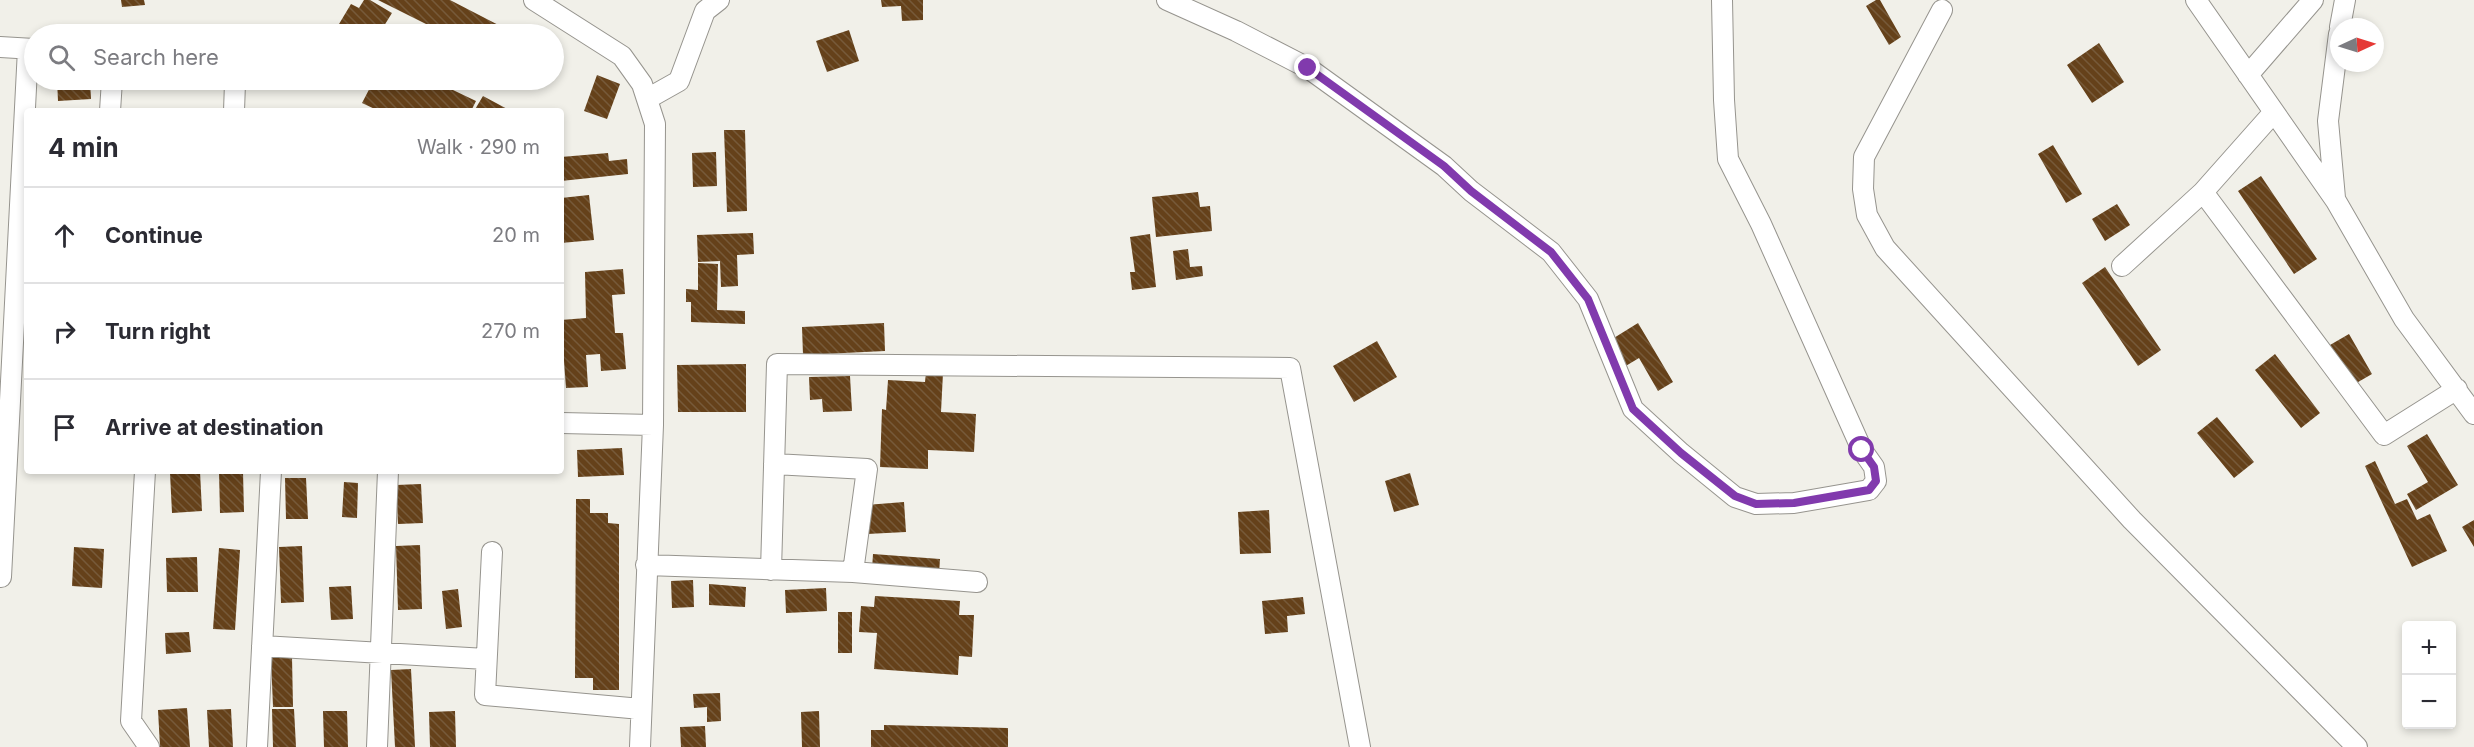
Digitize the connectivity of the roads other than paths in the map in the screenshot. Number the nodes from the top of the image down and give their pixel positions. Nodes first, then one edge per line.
1 (534, 0) edge
2 (719, 0) edge
3 (1167, 0) edge
4 (1722, 0) edge
5 (2196, 0) edge
6 (2313, 0) edge
7 (2345, 0) edge
8 (1942, 9) dead end
9 (2342, 18) edge
10 (0, 47) edge
11 (24, 49) edge
12 (2334, 72) edge
13 (2248, 75) junction
14 (29, 90) edge
15 (111, 90) edge
16 (235, 90) edge
17 (647, 99) junction
18 (28, 108) edge
19 (110, 108) edge
20 (234, 108) edge
21 (2274, 112) junction
22 (24, 180) edge
23 (2203, 192) junction
24 (2336, 201) junction
25 (2122, 266) dead end
26 (2457, 389) junction
27 (12, 404) edge
28 (2474, 414) edge
29 (564, 423) edge
30 (652, 425) junction
31 (774, 464) junction
32 (146, 474) edge
33 (271, 474) edge
34 (388, 474) edge
35 (492, 552) dead end
36 (646, 566) junction
37 (771, 570) junction
38 (853, 572) junction
39 (1, 577) edge
40 (977, 582) dead end
41 (262, 646) junction
42 (381, 651) junction
43 (486, 659) junction
44 (641, 709) junction
45 (149, 747) edge
46 (257, 747) edge
47 (377, 747) edge
48 (640, 747) edge
49 (1360, 747) edge
50 (2357, 747) edge

1 - 17 street
2 - 17 street
3 - 4 street
5 - 13 street
6 - 13 street
7 - 9 street
8 - 50 street
10 - 11 street
12 - 24 street
13 - 21 street
14 - 18 street
15 - 19 street
16 - 20 street
17 - 30 street
21 - 23 street
21 - 24 street
22 - 27 street
23 - 25 street
23 - 26 street
24 - 26 street
26 - 28 street
27 - 39 street
29 - 30 street
30 - 36 street
31 - 37 street
31 - 38 street
31 - 49 street
32 - 45 street
33 - 41 street
34 - 42 street
35 - 43 street
36 - 37 street
36 - 44 street
37 - 38 street
38 - 40 street
41 - 42 street
41 - 46 street
42 - 43 street
42 - 47 street
43 - 44 street
44 - 48 street

